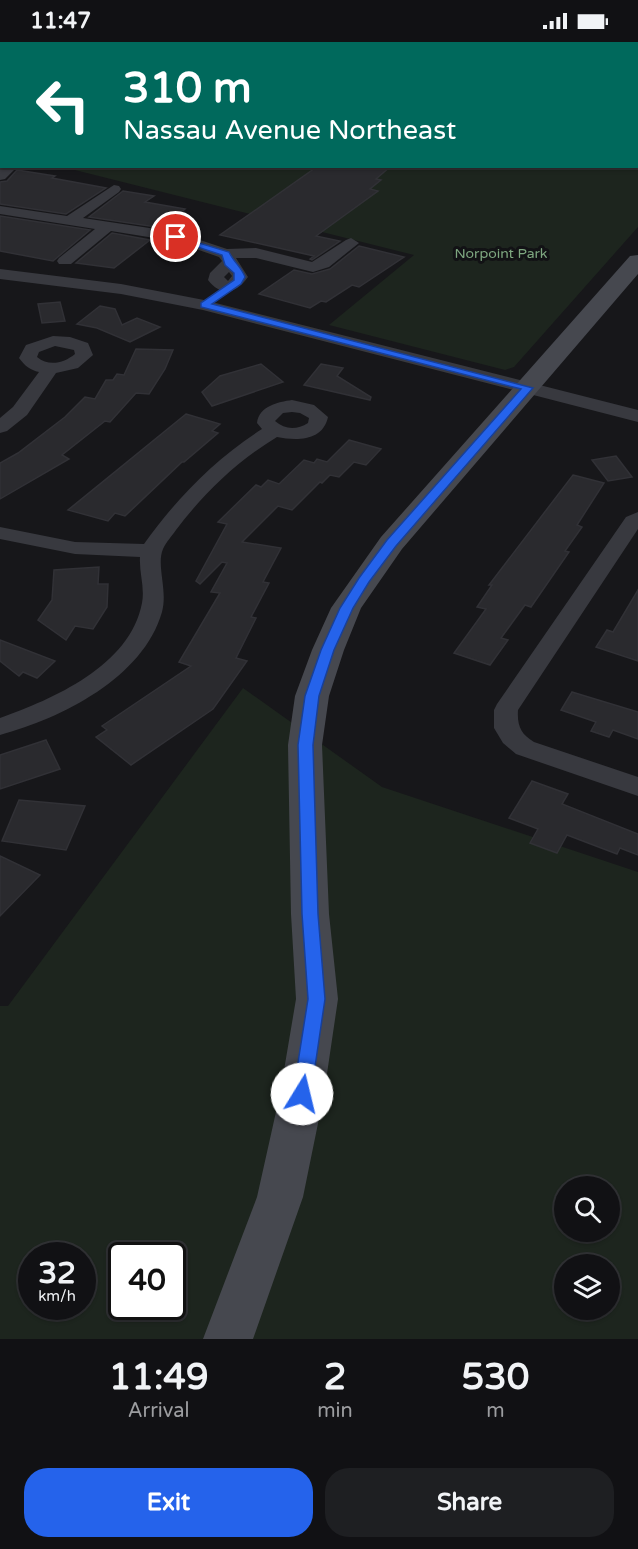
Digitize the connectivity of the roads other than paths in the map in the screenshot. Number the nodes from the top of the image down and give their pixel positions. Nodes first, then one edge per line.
1 (114, 189) dead end
2 (0, 210) edge
3 (69, 221) junction
4 (108, 226) junction
5 (351, 243) dead end
6 (227, 258) junction
7 (65, 261) dead end
8 (638, 261) edge
9 (0, 274) edge
10 (204, 305) junction
11 (51, 368) dead end
12 (527, 388) junction
13 (638, 416) edge
14 (0, 428) edge
15 (274, 430) dead end
16 (638, 518) edge
17 (0, 533) edge
18 (151, 551) junction
19 (0, 727) edge
20 (638, 787) edge
21 (228, 1339) edge

1 - 3 street
2 - 3 street
3 - 4 street
4 - 6 street
4 - 7 street
5 - 6 street
6 - 10 street
8 - 12 street
9 - 10 street
10 - 12 street
11 - 14 street
12 - 13 street
12 - 21 street
15 - 18 street
16 - 20 street
17 - 18 street
18 - 19 street

